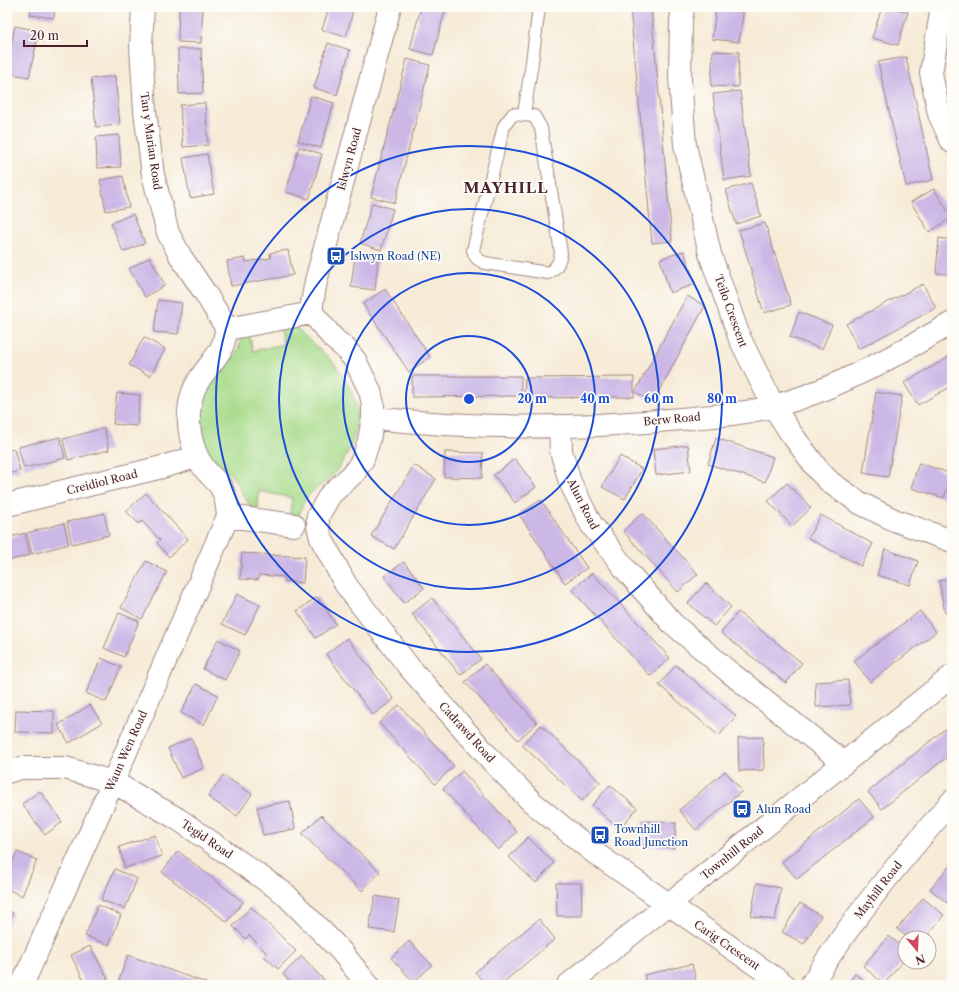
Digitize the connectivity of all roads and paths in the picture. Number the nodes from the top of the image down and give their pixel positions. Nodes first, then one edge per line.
1 (143, 7) edge
2 (390, 7) edge
3 (539, 7) edge
4 (683, 7) edge
5 (942, 7) edge
6 (524, 114) junction
7 (952, 142) edge
8 (312, 312) junction
9 (952, 323) edge
10 (227, 329) junction
11 (774, 407) junction
12 (373, 418) junction
13 (560, 426) junction
14 (196, 457) junction
15 (7, 505) edge
16 (228, 516) junction
17 (294, 525) dead end
18 (952, 541) edge
19 (952, 676) edge
20 (844, 763) junction
21 (7, 772) edge
22 (113, 782) junction
23 (952, 801) edge
24 (669, 904) junction
25 (30, 982) edge
26 (368, 985) edge
27 (568, 985) edge
28 (785, 985) edge
29 (811, 985) edge

1 - 10 street, Tan y Marian Road
2 - 8 street, Islwyn Road
3 - 6 lane
4 - 11 street, Teilo Crescent
5 - 7 street
6 - 6 lane
8 - 10 street
8 - 12 street
9 - 11 street, Berw Road
10 - 14 street
11 - 13 street, Berw Road
11 - 18 street, Teilo Crescent
12 - 13 street, Berw Road
12 - 24 street, Cadrawd Road
13 - 20 street, Alun Road
14 - 15 street, Creidiol Road
14 - 16 street
16 - 17 street
16 - 22 street, Waun Wen Road
19 - 20 street, Townhill Road
20 - 24 street, Townhill Road
21 - 22 street, Tegid Road
22 - 25 street, Waun Wen Road
22 - 26 street, Tegid Road
23 - 29 street, Mayhill Road
24 - 27 street, Townhill Road
24 - 28 street, Carig Crescent

